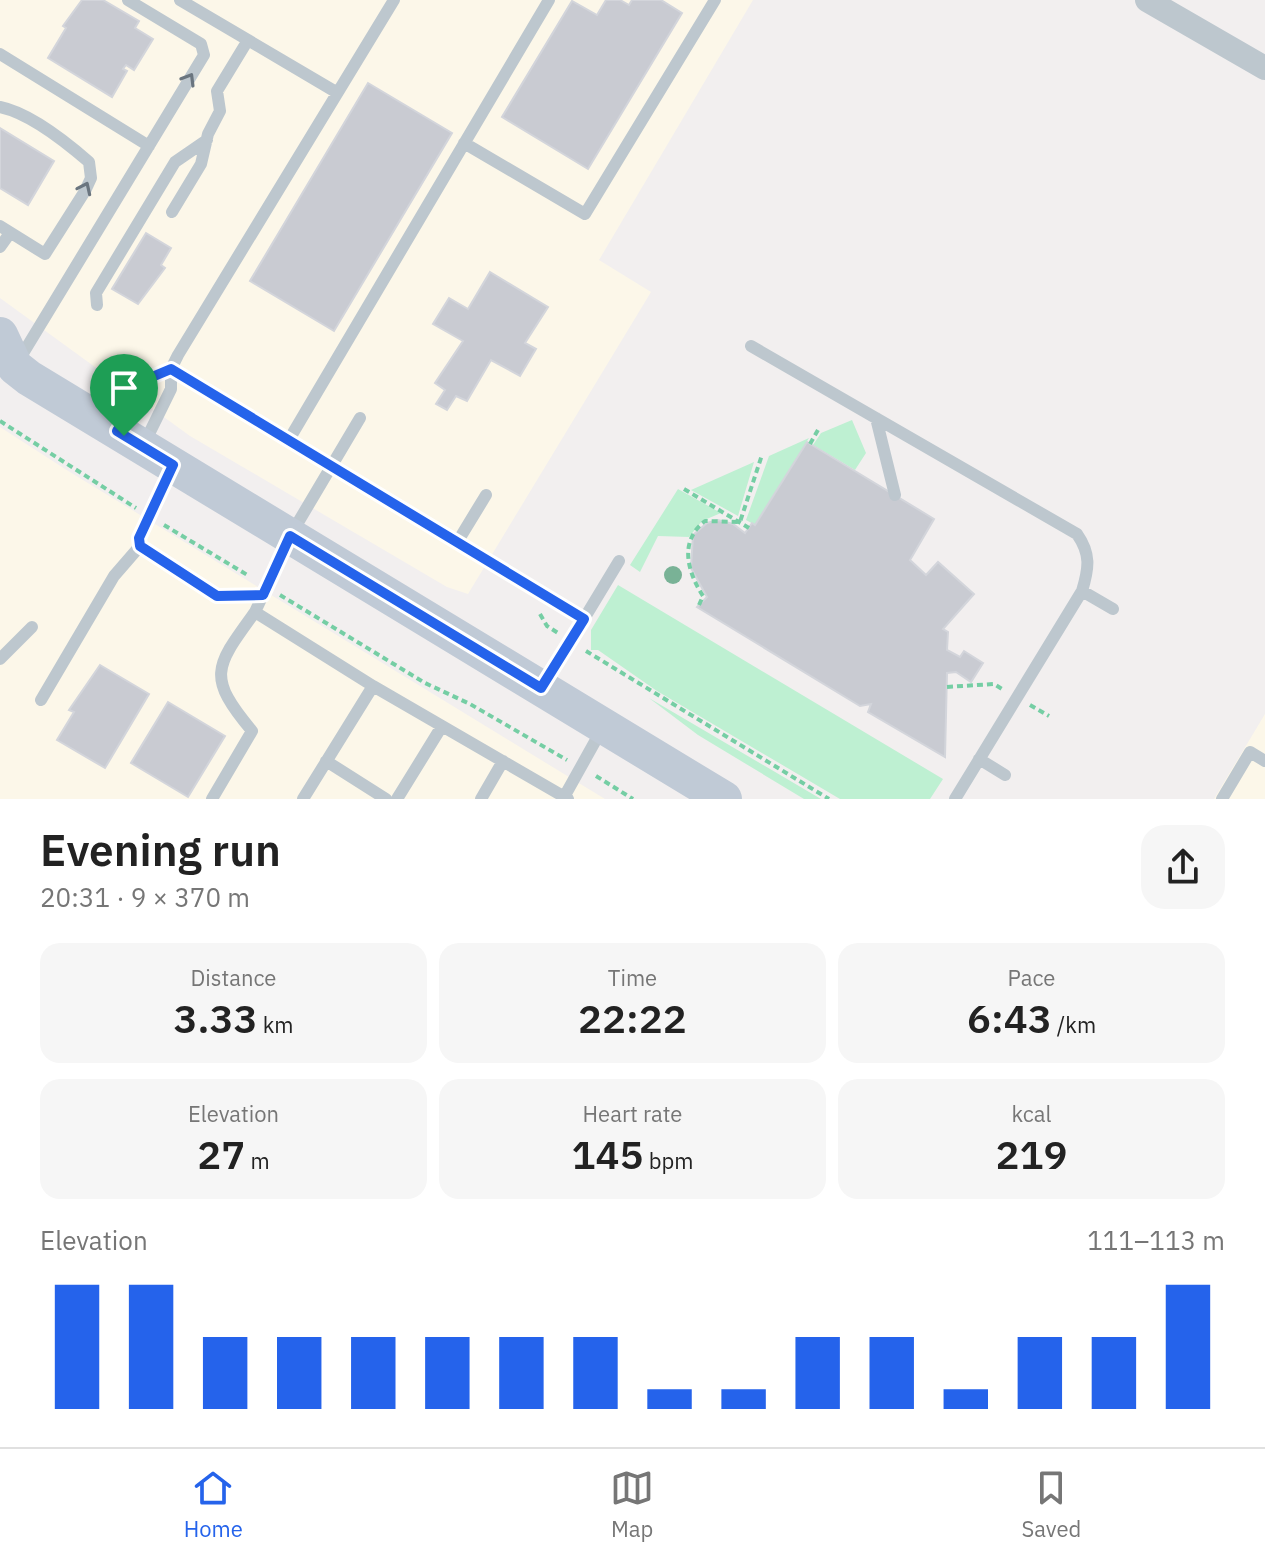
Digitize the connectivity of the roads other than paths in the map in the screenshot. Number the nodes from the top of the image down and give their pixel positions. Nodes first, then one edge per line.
1 (128, 0) edge
2 (180, 0) edge
3 (394, 0) edge
4 (549, 0) edge
5 (715, 0) edge
6 (1147, 0) edge
7 (248, 40) junction
8 (0, 54) edge
9 (1265, 68) edge
10 (336, 92) junction
11 (0, 107) edge
12 (207, 140) junction
13 (464, 143) junction
14 (149, 146) junction
15 (172, 212) dead end
16 (5, 230) edge
17 (0, 247) edge
18 (97, 305) dead end
19 (0, 335) edge
20 (751, 346) dead end
21 (8, 368) edge
22 (171, 369) junction
23 (360, 418) dead end
24 (876, 418) junction
25 (290, 438) junction
26 (144, 448) junction
27 (333, 464) junction
28 (486, 495) dead end
29 (895, 495) dead end
30 (290, 536) junction
31 (458, 541) junction
32 (140, 546) junction
33 (619, 561) dead end
34 (265, 591) junction
35 (1082, 591) junction
36 (1113, 609) dead end
37 (255, 612) junction
38 (584, 619) junction
39 (32, 627) dead end
40 (0, 659) edge
41 (373, 686) junction
42 (541, 688) junction
43 (41, 700) dead end
44 (442, 726) junction
45 (604, 726) junction
46 (979, 759) junction
47 (326, 761) junction
48 (503, 761) junction
49 (1265, 761) edge
50 (1005, 775) dead end
51 (565, 798) edge
52 (212, 799) edge
53 (303, 799) edge
54 (386, 799) edge
55 (397, 799) edge
56 (481, 799) edge
57 (724, 799) edge
58 (955, 799) edge
59 (1222, 799) edge

14 -> 1 lane
2 - 7 lane
3 - 10 lane
4 - 13 lane
5 - 13 lane
6 - 9 street
7 - 10 lane
7 - 12 lane
8 - 14 lane
10 - 22 lane
16 -> 11 lane
12 - 15 lane
12 - 18 lane
13 - 25 lane
14 - 21 lane
16 - 17 lane
19 - 21 main road
20 - 24 lane
21 - 26 main road
22 - 25 lane
22 - 26 lane
22 - 26 lane
23 - 27 lane
24 - 29 lane
24 - 35 lane
25 - 27 lane
26 - 30 main road
26 - 32 lane
27 - 30 lane
27 - 31 lane
28 - 31 lane
30 - 34 lane
30 - 42 main road
31 - 38 lane
32 - 34 lane
32 - 43 lane
33 - 38 lane
34 - 37 lane
35 - 36 lane
35 - 46 lane
37 - 41 lane
37 - 52 lane
38 - 42 lane
39 - 40 lane
41 - 44 lane
41 - 47 lane
42 - 45 main road
44 - 48 lane
44 - 55 lane
45 - 51 lane
45 - 57 main road
46 - 50 lane
46 - 58 lane
47 - 53 lane
47 - 54 lane
48 - 51 lane
48 - 56 lane
49 - 59 lane

